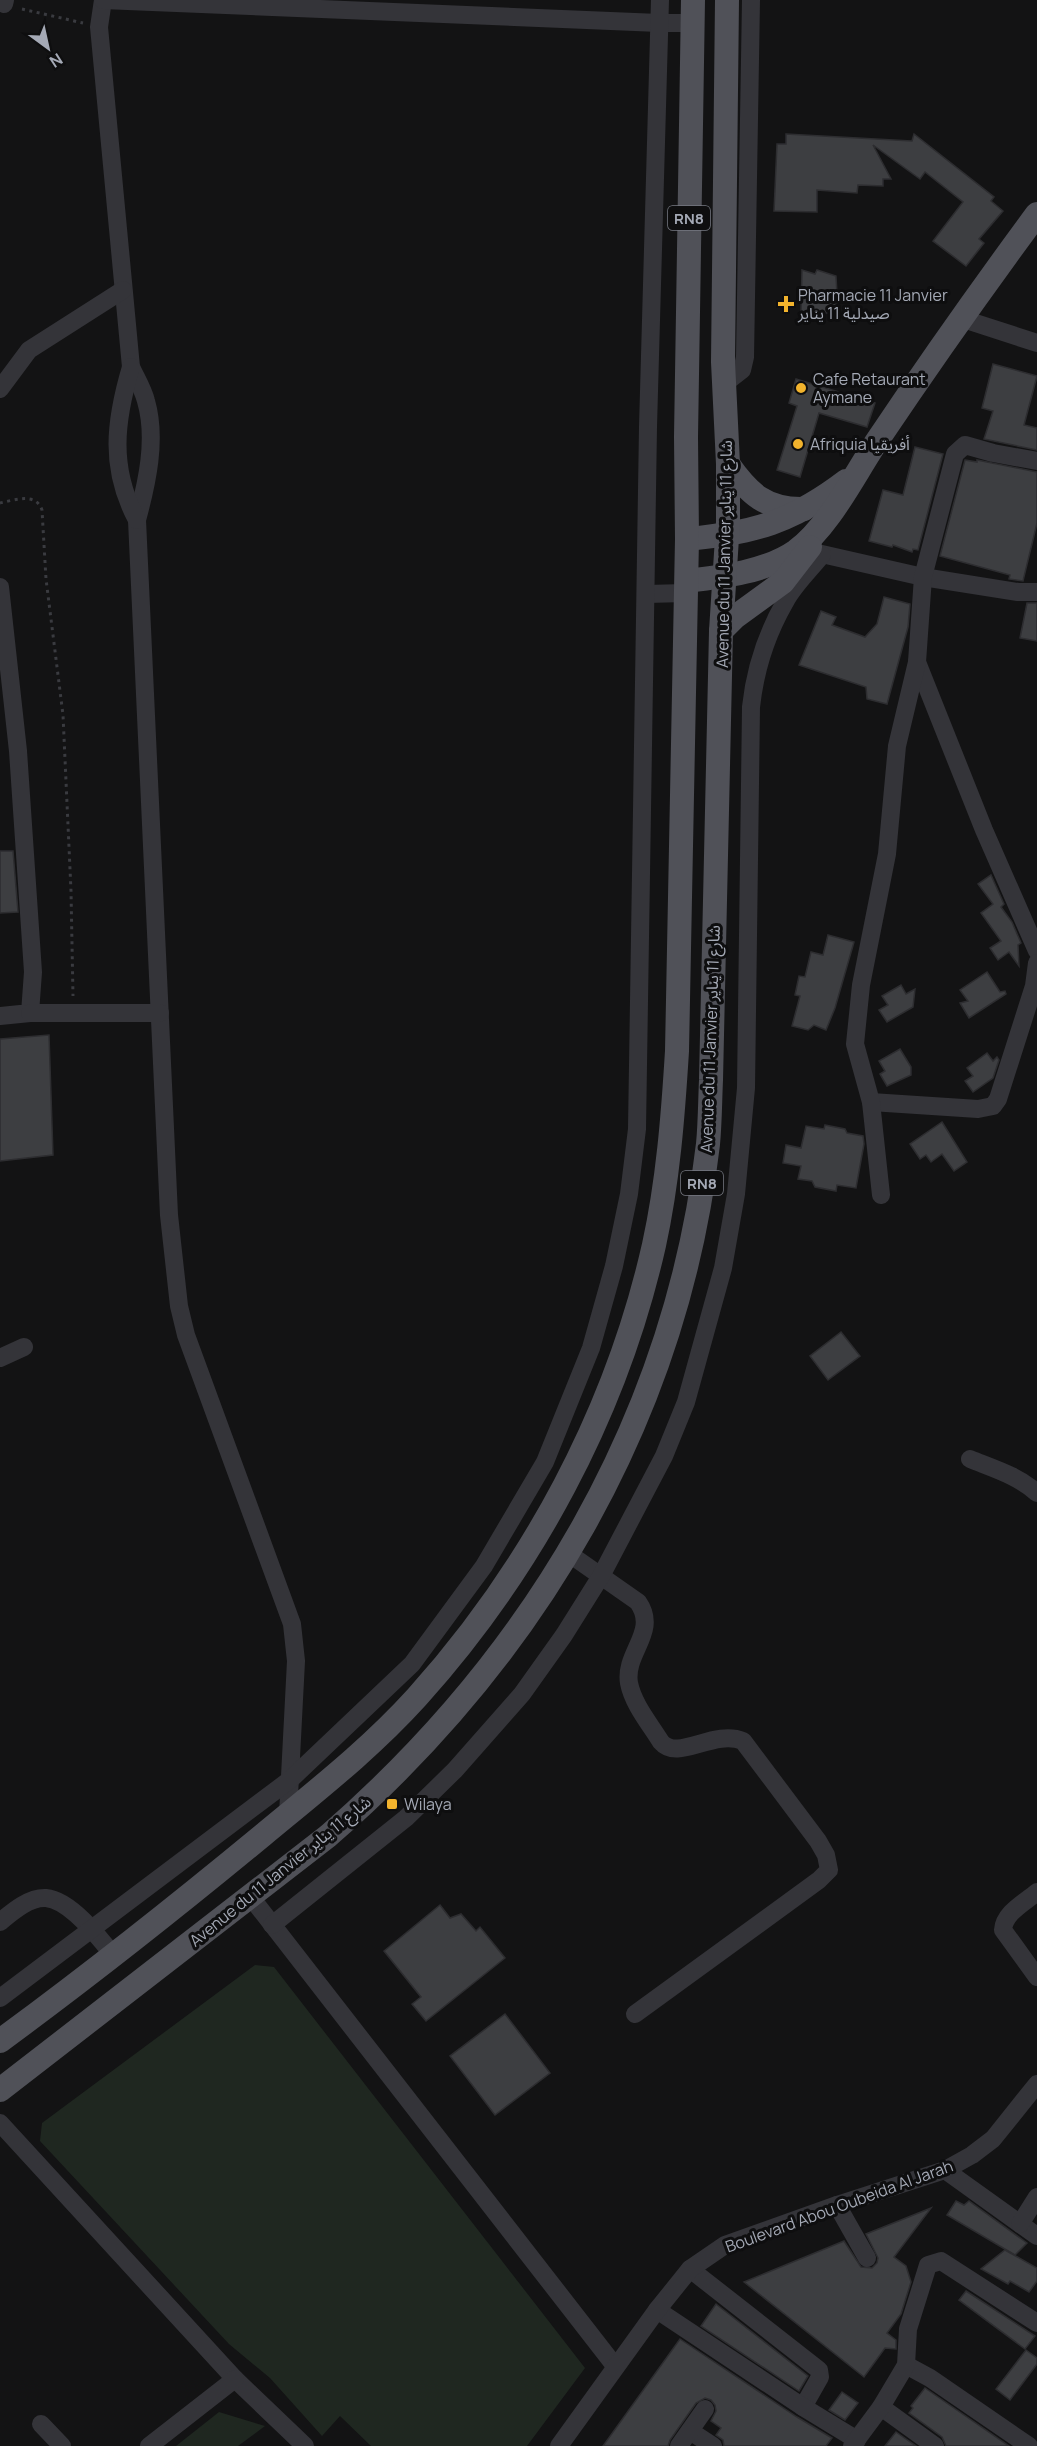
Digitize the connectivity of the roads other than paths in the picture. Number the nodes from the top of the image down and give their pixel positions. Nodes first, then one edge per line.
1 (103, 0) edge
2 (660, 0) edge
3 (727, 0) edge
4 (752, 0) edge
5 (693, 11) edge
6 (659, 23) junction
7 (1037, 214) edge
8 (123, 290) junction
9 (960, 318) junction
10 (1037, 343) edge
11 (130, 367) junction
12 (724, 384) junction
13 (0, 389) edge
14 (1037, 461) edge
15 (728, 464) junction
16 (814, 517) junction
17 (137, 520) junction
18 (727, 536) junction
19 (687, 539) junction
20 (815, 553) junction
21 (725, 575) junction
22 (923, 576) junction
23 (0, 587) edge
24 (686, 587) junction
25 (1037, 592) edge
26 (646, 594) junction
27 (721, 631) junction
28 (917, 662) junction
29 (0, 728) edge
30 (18, 751) junction
31 (1037, 951) edge
32 (1037, 963) edge
33 (30, 1013) junction
34 (160, 1013) junction
35 (0, 1016) edge
36 (871, 1102) junction
37 (882, 1195) dead end
38 (24, 1347) dead end
39 (0, 1358) edge
40 (970, 1459) dead end
41 (1037, 1493) edge
42 (568, 1553) junction
43 (601, 1576) junction
44 (291, 1779) junction
45 (288, 1815) junction
46 (1037, 1892) edge
47 (250, 1896) junction
48 (0, 1922) edge
49 (272, 1925) junction
50 (92, 1929) junction
51 (113, 1955) junction
52 (1037, 1977) edge
53 (0, 1998) edge
54 (635, 2014) dead end
55 (0, 2041) edge
56 (1037, 2085) edge
57 (0, 2090) edge
58 (0, 2123) edge
59 (945, 2170) junction
60 (1037, 2197) edge
61 (837, 2205) junction
62 (1020, 2224) junction
63 (1037, 2236) edge
64 (867, 2258) dead end
65 (690, 2269) junction
66 (657, 2310) junction
67 (1037, 2323) edge
68 (906, 2365) junction
69 (615, 2366) junction
70 (235, 2379) junction
71 (803, 2407) junction
72 (881, 2407) junction
73 (705, 2409) dead end
74 (41, 2424) dead end
75 (690, 2431) junction
76 (855, 2443) edge
77 (1018, 2443) edge
78 (62, 2446) edge
79 (149, 2446) edge
80 (305, 2446) edge
81 (559, 2446) edge
82 (679, 2446) edge
83 (713, 2446) edge
84 (935, 2446) edge

1 - 6 street
1 - 8 street
2 - 6 street
3 - 12 main road, Avenue du 11 Janvier شارع 11 يناير / RN8
4 - 12 street
5 - 6 street
5 - 19 main road, Avenue du 11 Janvier شارع 11 يناير / RN8
6 - 26 street
7 - 9 main road
8 - 11 street
8 - 13 street
9 - 10 street
9 - 16 main road
11 - 17 street
11 - 17 street
12 - 15 main road, Avenue du 11 Janvier شارع 11 يناير / RN8
14 - 22 street
15 - 16 main road
15 - 18 main road, Avenue du 11 Janvier شارع 11 يناير / RN8
16 - 18 main road
16 - 20 main road
16 - 21 main road
17 - 34 street
18 - 19 main road
18 - 21 main road, Avenue du 11 Janvier شارع 11 يناير / RN8
19 - 24 main road, Avenue du 11 Janvier شارع 11 يناير / RN8
20 - 22 street
20 - 27 main road
20 - 43 street
21 - 24 main road
21 - 27 main road, Avenue du 11 Janvier شارع 11 يناير / RN8
22 - 25 street
22 - 28 street
23 - 30 street
24 - 26 street
24 - 45 main road, Avenue du 11 Janvier شارع 11 يناير / RN8
26 - 44 street
27 - 42 main road, Avenue du 11 Janvier شارع 11 يناير / RN8
28 - 31 street
28 - 36 street
29 - 30 street
30 - 33 street
32 - 36 street
33 - 34 street
33 - 35 street
34 - 44 street
36 - 37 street
38 - 39 street
40 - 41 street
42 - 43 street
42 - 47 main road, Avenue du 11 Janvier شارع 11 يناير / RN8
43 - 49 street
43 - 54 street
44 - 45 street
44 - 50 street
45 - 51 main road, Avenue du 11 Janvier شارع 11 يناير / RN8
46 - 52 street
47 - 49 street
47 - 57 main road, Avenue du 11 Janvier شارع 11 يناير / RN8
48 - 50 street
49 - 69 street
50 - 51 street
50 - 53 street
51 - 55 main road, Avenue du 11 Janvier شارع 11 يناير / RN8
56 - 59 street, Boulevard Abou Oubeida Al Jarah
58 - 70 street
59 - 61 street, Boulevard Abou Oubeida Al Jarah
59 - 62 street
60 - 62 street
61 - 64 street
61 - 65 street, Boulevard Abou Oubeida Al Jarah
62 - 63 street
65 - 66 street, Boulevard Abou Oubeida Al Jarah
65 - 71 street
66 - 69 street, Boulevard Abou Oubeida Al Jarah
66 - 71 street
67 - 68 street
68 - 72 street
68 - 77 street
69 - 81 street, Boulevard Abou Oubeida Al Jarah
70 - 79 street
70 - 80 street
71 - 76 street
72 - 76 street
72 - 84 street
73 - 75 street
74 - 78 street
75 - 82 street
75 - 83 street

